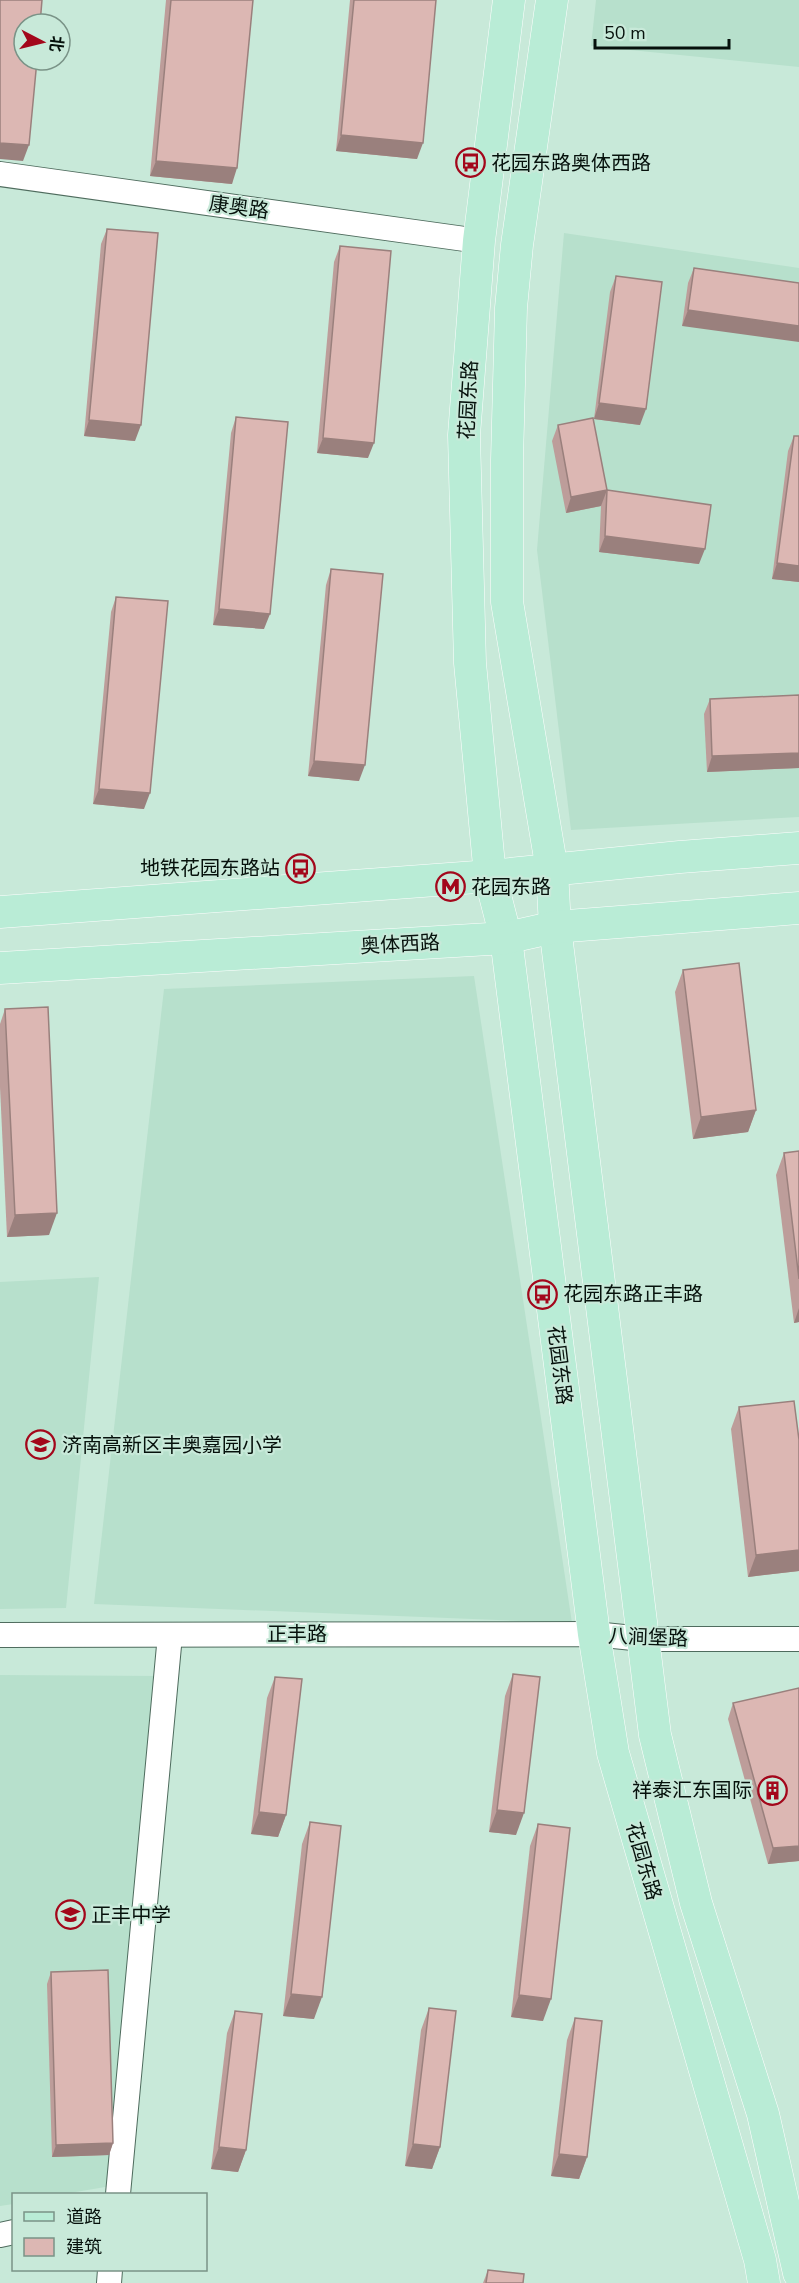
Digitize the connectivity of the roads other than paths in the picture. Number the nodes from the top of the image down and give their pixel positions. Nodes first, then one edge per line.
1 (510, 0) edge
2 (552, 0) edge
3 (0, 174) edge
4 (479, 241) junction
5 (799, 848) edge
6 (552, 870) junction
7 (490, 876) junction
8 (799, 908) edge
9 (0, 912) edge
10 (555, 927) junction
11 (506, 938) junction
12 (0, 968) edge
13 (799, 1623) edge
14 (642, 1631) junction
15 (594, 1634) junction
16 (0, 1635) edge
17 (170, 1635) junction
18 (799, 1639) edge
19 (118, 2193) edge
20 (799, 2273) edge
21 (764, 2283) edge

1 - 4 main road, 花园东路
2 - 6 main road, 花园东路
3 - 4 street, 康奥路
4 - 7 main road, 花园东路
5 - 6 main road
6 - 7 main road
6 - 10 main road, 花园东路
7 - 9 main road
7 - 11 main road, 花园东路
8 - 10 main road, 奥体西路
10 - 11 main road, 奥体西路
10 - 14 main road, 花园东路
11 - 12 main road, 奥体西路
11 - 15 main road, 花园东路
13 - 14 street, 八涧堡路
14 - 15 street, 八涧堡路
14 - 18 street, 八涧堡路
14 - 20 main road, 花园东路
15 - 17 street, 正丰路
15 - 21 main road, 花园东路
16 - 17 street, 正丰路
17 - 19 street

